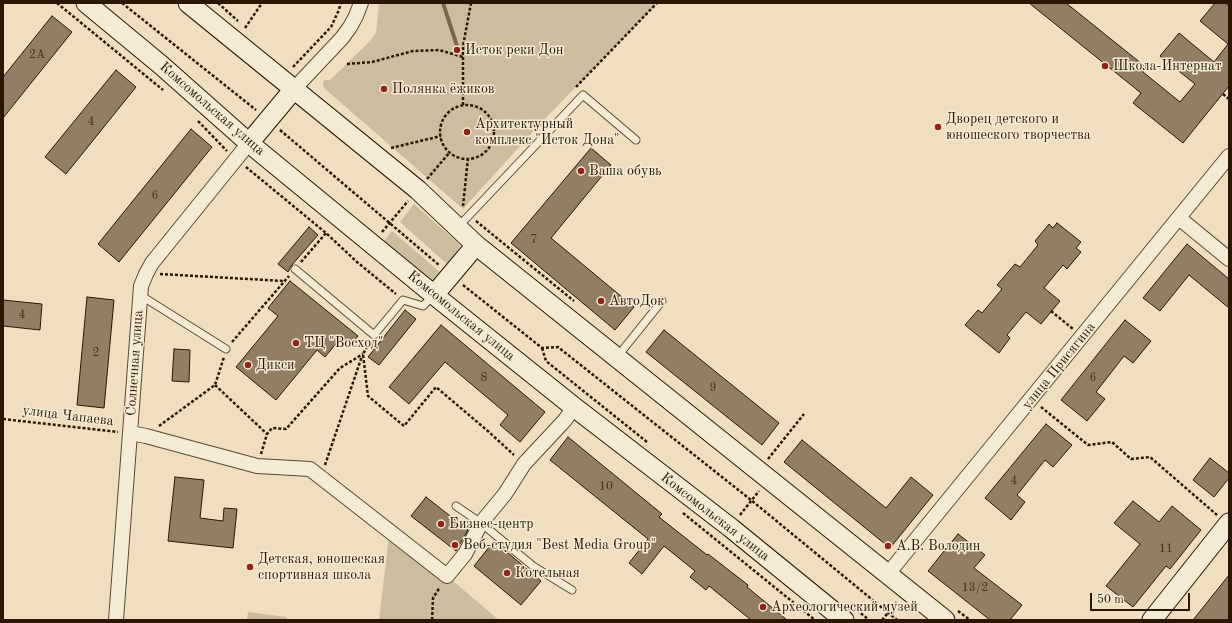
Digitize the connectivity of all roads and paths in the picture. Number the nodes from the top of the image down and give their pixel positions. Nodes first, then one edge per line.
1 (86, 3) edge
2 (122, 3) edge
3 (188, 3) edge
4 (218, 3) edge
5 (262, 3) edge
6 (341, 3) edge
7 (361, 3) edge
8 (471, 3) edge
9 (657, 3) edge
10 (245, 28) junction
11 (251, 33) dead end
12 (463, 57) junction
13 (347, 64) dead end
14 (299, 84) junction
15 (571, 92) dead end
16 (1223, 94) dead end
17 (1229, 99) edge
18 (463, 105) junction
19 (268, 120) junction
20 (545, 120) dead end
21 (494, 128) junction
22 (441, 136) junction
23 (636, 140) dead end
24 (249, 143) junction
25 (450, 152) junction
26 (397, 154) dead end
27 (1229, 156) edge
28 (468, 158) junction
29 (422, 181) junction
30 (457, 204) dead end
31 (1179, 218) junction
32 (463, 221) junction
33 (390, 222) junction
34 (326, 233) dead end
35 (372, 244) junction
36 (476, 245) junction
37 (1229, 259) edge
38 (295, 269) junction
39 (146, 274) junction
40 (451, 274) junction
41 (284, 281) junction
42 (140, 295) junction
43 (434, 295) junction
44 (662, 301) dead end
45 (579, 305) dead end
46 (1052, 311) dead end
47 (374, 334) junction
48 (1083, 337) junction
49 (226, 349) junction
50 (363, 354) junction
51 (617, 358) junction
52 (215, 385) junction
53 (1031, 399) junction
54 (574, 407) junction
55 (804, 414) dead end
56 (3, 419) edge
57 (130, 433) junction
58 (267, 434) junction
59 (146, 436) junction
60 (524, 464) junction
61 (257, 466) junction
62 (771, 472) junction
63 (320, 478) junction
64 (751, 500) junction
65 (456, 506) dead end
66 (677, 508) dead end
67 (1224, 520) edge
68 (481, 523) junction
69 (731, 528) junction
70 (887, 575) junction
71 (447, 576) junction
72 (572, 590) dead end
73 (949, 613) edge
74 (116, 620) edge
75 (432, 620) edge
76 (815, 620) edge
77 (844, 620) edge
78 (897, 620) edge
79 (970, 620) edge
80 (1152, 620) edge

1 - 24 main road, Комсомольская улица
2 - 19 path
3 - 14 main road
4 - 10 path
5 - 10 path
6 - 14 path
7 - 14 street
8 - 12 path
9 - 15 path
10 - 11 path
12 - 13 path
12 - 18 path
14 - 19 main road
14 - 29 main road
16 - 17 path
18 - 21 path
18 - 22 path
19 - 24 main road
19 - 33 path
20 - 21 path
21 - 28 path
22 - 25 path
22 - 26 path
23 - 32 lane
24 - 35 main road, Комсомольская улица
24 - 39 street, Солнечная улица
25 - 28 path
25 - 29 path
27 - 31 street, улица Присягина
28 - 30 path
29 - 32 main road
29 - 33 path
31 - 37 street
31 - 48 street, улица Присягина
32 - 36 main road
32 - 45 path
33 - 35 path
33 - 40 path
34 - 38 path
35 - 43 main road, Комсомольская улица
36 - 40 main road
36 - 51 main road
38 - 41 path
38 - 47 lane
39 - 41 path
39 - 42 street, Солнечная улица
40 - 43 main road
40 - 64 path
41 - 49 path
42 - 49 lane
42 - 57 street, Солнечная улица
43 - 47 lane
43 - 54 main road, Комсомольская улица
44 - 51 lane
46 - 48 path
47 - 50 path
48 - 53 street, улица Присягина
49 - 52 path
50 - 58 path
50 - 60 path
50 - 63 path
51 - 62 main road
52 - 58 path
52 - 59 path
53 - 67 path
53 - 70 street, улица Присягина
54 - 60 street
54 - 69 main road, Комсомольская улица
55 - 62 path
56 - 57 path, улица Чапаева
57 - 59 street
57 - 74 street, Солнечная улица
58 - 61 path
59 - 61 street
60 - 68 street
61 - 63 street
62 - 64 path
62 - 70 main road
63 - 71 street
64 - 69 path
64 - 78 path
65 - 68 lane
66 - 76 path
67 - 80 main road
68 - 71 street
68 - 72 lane
69 - 77 main road, Комсомольская улица
70 - 73 main road
71 - 75 path
73 - 79 path

